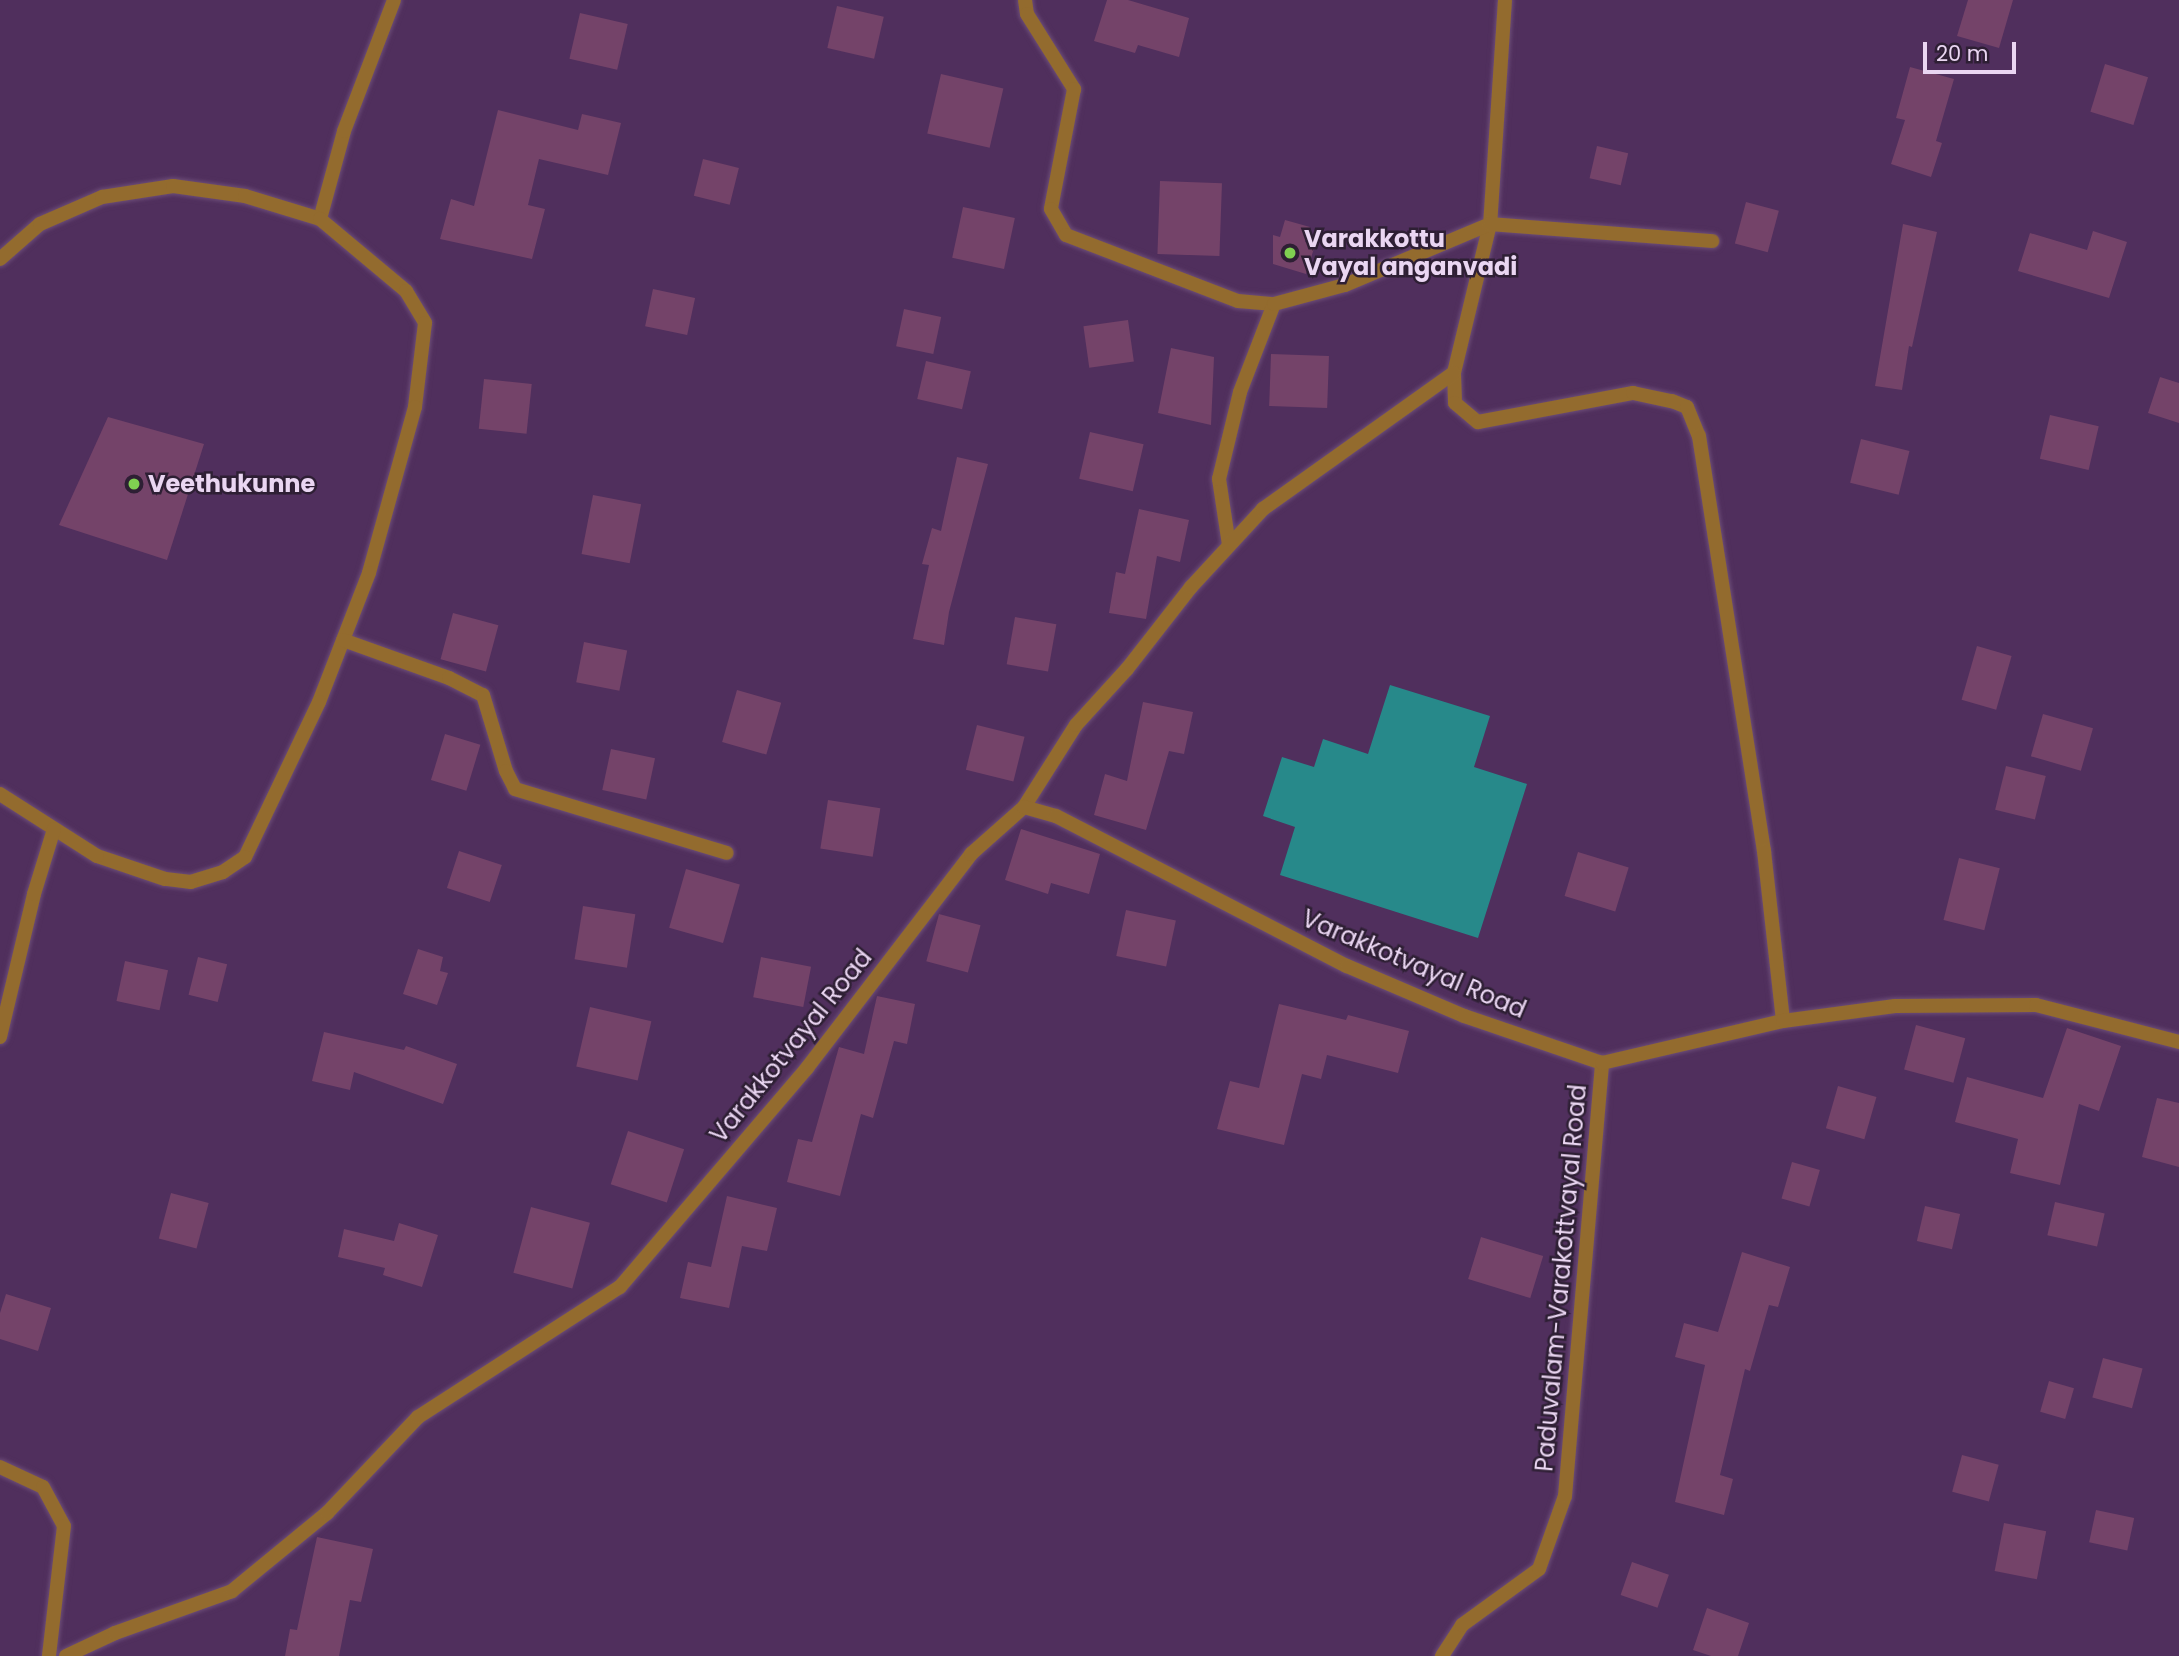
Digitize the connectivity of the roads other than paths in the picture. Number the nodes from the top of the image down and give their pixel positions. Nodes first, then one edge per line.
1 (394, 0) edge
2 (1025, 0) edge
3 (1504, 0) edge
4 (320, 219) junction
5 (1490, 225) junction
6 (1712, 241) dead end
7 (0, 259) edge
8 (1274, 304) junction
9 (1454, 373) junction
10 (1229, 545) junction
11 (343, 640) junction
12 (0, 794) edge
13 (1024, 807) junction
14 (54, 829) junction
15 (727, 853) dead end
16 (1783, 1021) junction
17 (0, 1037) edge
18 (2179, 1042) edge
19 (1602, 1063) junction
20 (0, 1467) edge
21 (49, 1656) edge
22 (66, 1656) edge
23 (1442, 1656) edge

1 - 4 street
2 - 8 street
3 - 5 street
4 - 7 street
4 - 11 street
5 - 6 street
5 - 8 street
5 - 9 street
8 - 10 street
9 - 10 street
9 - 16 street
10 - 13 street
11 - 14 street
11 - 15 street
12 - 14 street
13 - 19 street, Varakkotvayal Road
13 - 22 street, Varakkotvayal Road
14 - 17 street
16 - 18 street, Paduvalam-Varakottvayal Road
16 - 19 street, Paduvalam-Varakottvayal Road
19 - 23 street, Paduvalam-Varakottvayal Road
20 - 21 street

